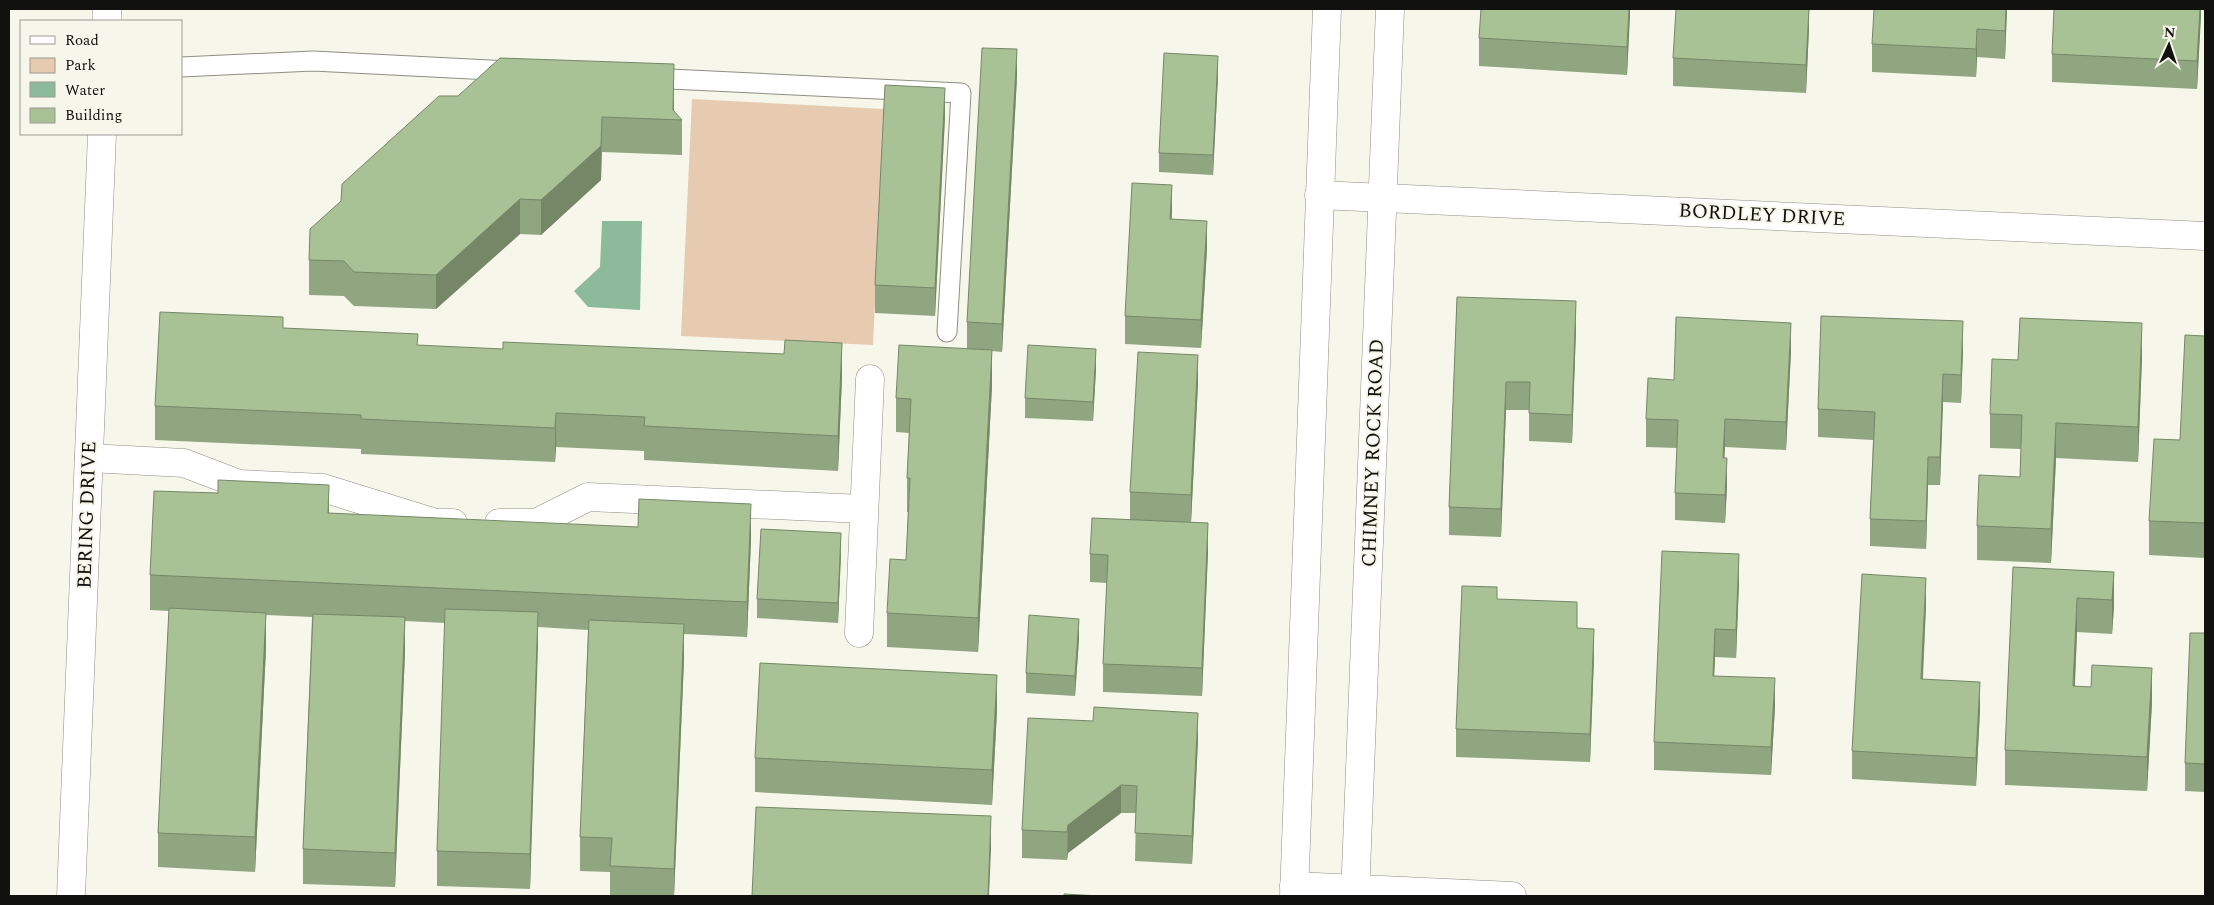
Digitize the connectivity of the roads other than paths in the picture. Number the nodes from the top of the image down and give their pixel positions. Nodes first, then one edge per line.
1 (1327, 9) edge
2 (1390, 9) edge
3 (182, 67) edge
4 (532, 72) edge
5 (632, 77) edge
6 (102, 135) edge
7 (1319, 194) junction
8 (1383, 197) junction
9 (2205, 236) edge
10 (947, 332) dead end
11 (870, 379) dead end
12 (89, 458) junction
13 (864, 509) junction
14 (859, 633) dead end
15 (1294, 891) edge
16 (1355, 892) edge
17 (72, 896) edge
18 (1512, 896) edge

1 - 7 street
2 - 8 street, CHIMNEY ROCK ROAD
3 - 4 lane
5 - 10 lane
6 - 12 street, BERING DRIVE
7 - 8 street, BORDLEY DRIVE
7 - 15 street
8 - 9 street, BORDLEY DRIVE
8 - 16 street, CHIMNEY ROCK ROAD
11 - 13 street
12 - 13 street
12 - 17 street, BERING DRIVE
13 - 14 street
15 - 16 street
16 - 18 street

